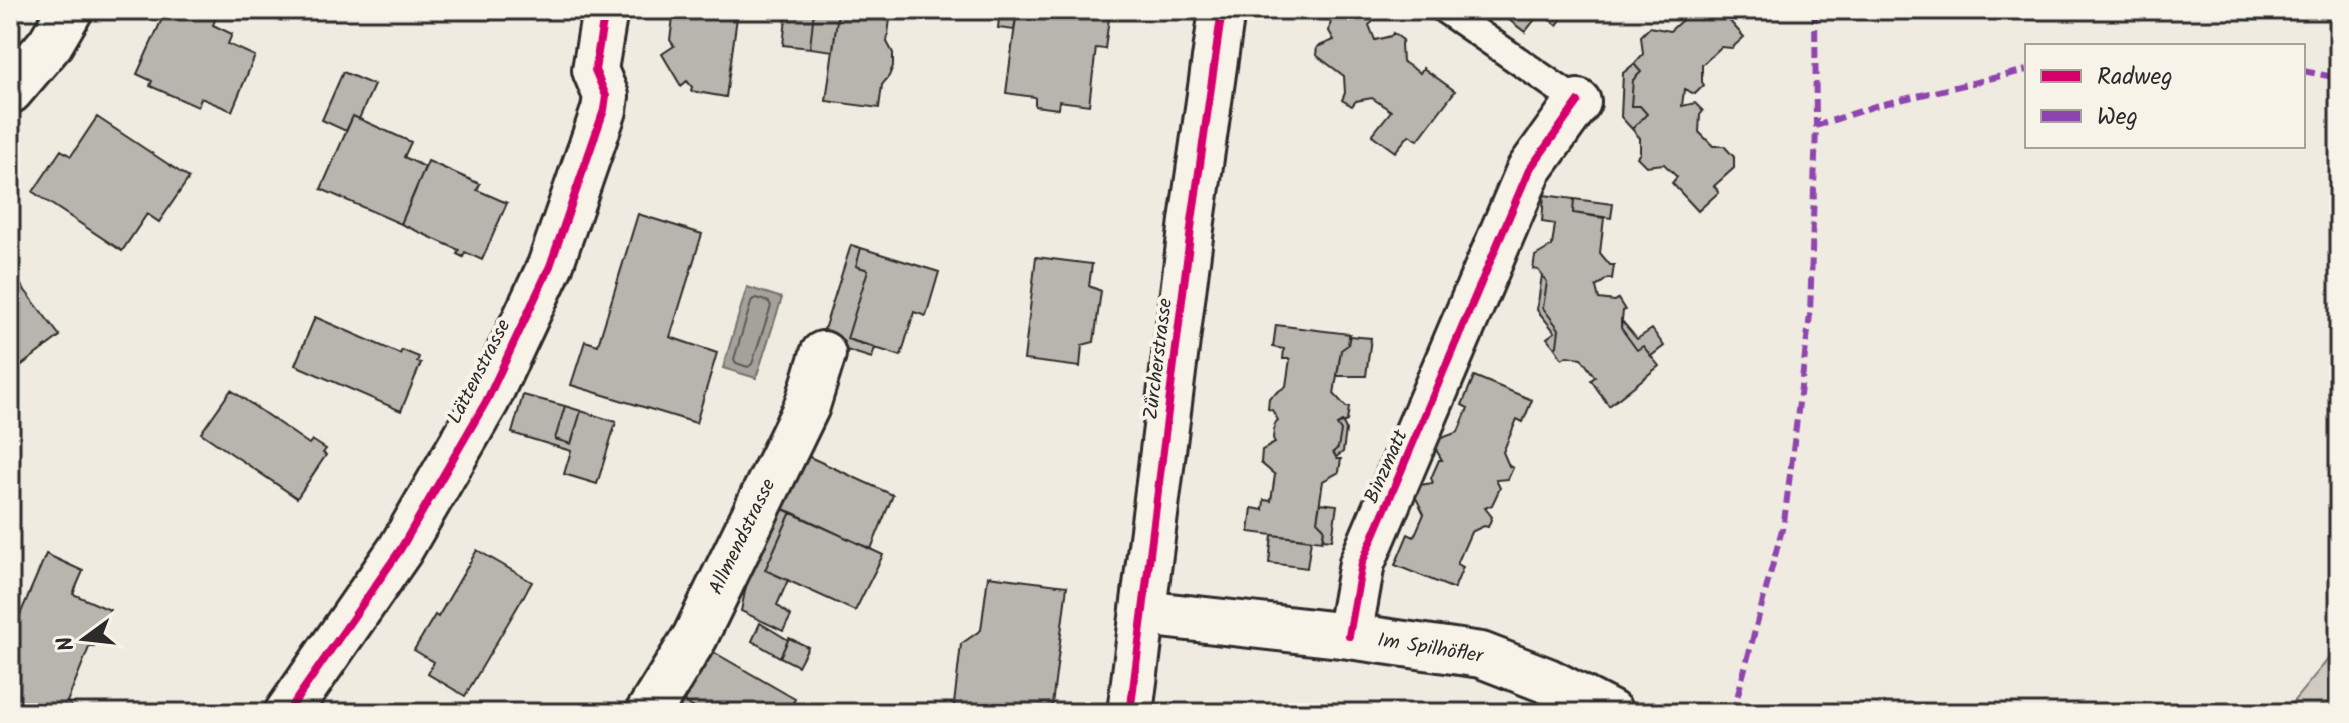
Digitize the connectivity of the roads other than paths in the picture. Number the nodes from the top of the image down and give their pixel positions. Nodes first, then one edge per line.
1 (70, 10) edge
2 (605, 10) edge
3 (1222, 10) edge
4 (1445, 10) edge
5 (10, 91) edge
6 (1578, 102) joint
7 (823, 354) dead end
8 (1143, 613) junction
9 (1349, 636) junction
10 (287, 713) edge
11 (648, 713) edge
12 (1130, 713) edge
13 (1610, 713) edge

1 - 5 street
2 - 10 street, Lättenstrasse
3 - 8 street, Zürcherstrasse
4 - 6 lane, Binzmatt
6 - 9 street, Binzmatt
7 - 11 street, Allmendstrasse
8 - 9 street, Im Spilhöfler
8 - 12 street, Zürcherstrasse
9 - 13 street, Im Spilhöfler

